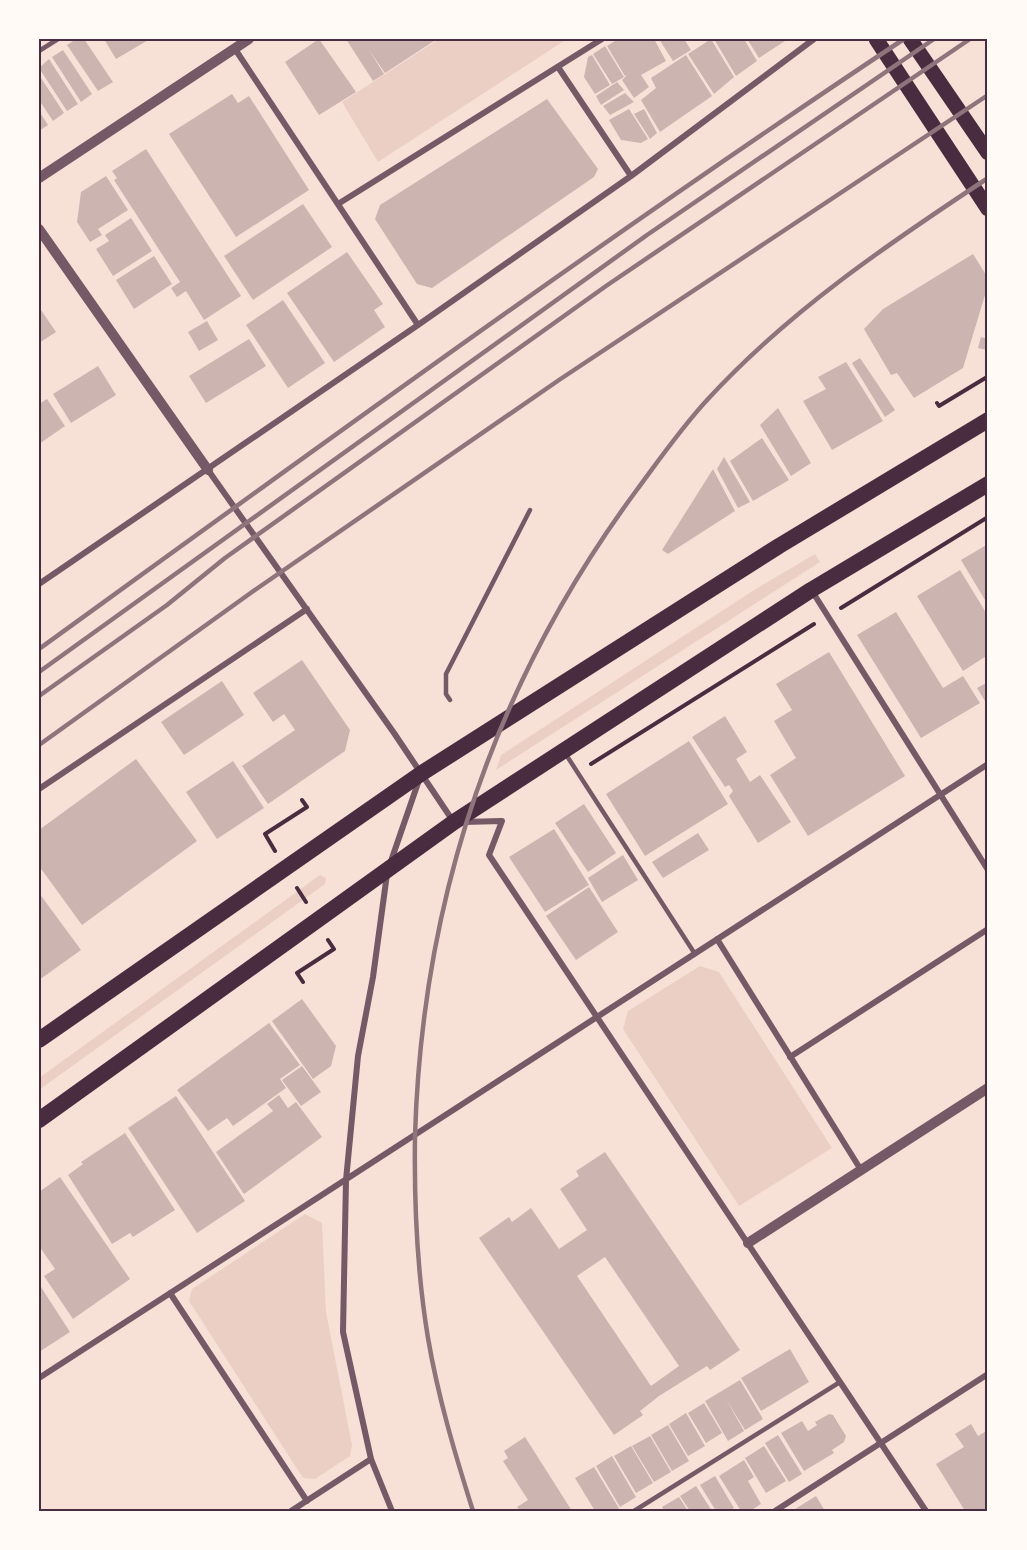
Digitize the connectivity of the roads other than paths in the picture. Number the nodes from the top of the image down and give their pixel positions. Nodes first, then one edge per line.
1 (58, 39) edge
2 (249, 39) edge
3 (602, 39) edge
4 (814, 39) edge
5 (876, 39) edge
6 (910, 39) edge
7 (235, 49) junction
8 (39, 51) edge
9 (558, 67) junction
10 (988, 153) edge
11 (631, 176) junction
12 (39, 178) edge
13 (338, 204) junction
14 (988, 209) edge
15 (39, 229) edge
16 (418, 325) junction
17 (988, 420) edge
18 (208, 470) junction
19 (988, 484) edge
20 (530, 510) dead end
21 (39, 584) edge
22 (811, 590) junction
23 (307, 609) junction
24 (450, 700) dead end
25 (564, 750) junction
26 (988, 764) edge
27 (422, 773) junction
28 (39, 789) edge
29 (940, 795) junction
30 (454, 822) junction
31 (388, 869) junction
32 (988, 870) edge
33 (988, 929) edge
34 (717, 939) junction
35 (694, 954) junction
36 (596, 1017) junction
37 (39, 1040) edge
38 (790, 1057) junction
39 (988, 1089) edge
40 (39, 1120) edge
41 (861, 1170) junction
42 (346, 1180) junction
43 (748, 1243) junction
44 (170, 1293) junction
45 (988, 1374) edge
46 (39, 1378) edge
47 (840, 1382) junction
48 (881, 1443) junction
49 (371, 1460) junction
50 (307, 1501) junction
51 (291, 1511) edge
52 (392, 1511) edge
53 (634, 1511) edge
54 (775, 1511) edge
55 (926, 1511) edge

1 - 8 lane
2 - 7 street
3 - 9 street
4 - 11 street
5 - 14 main road
6 - 10 main road
7 - 12 street
7 - 13 street
9 - 11 street
9 - 13 street
11 - 16 street
13 - 16 street
15 - 18 street
16 - 18 street
17 - 27 highway
18 - 21 street
18 - 23 street
19 - 22 highway
20 - 24 lane
22 - 25 highway
22 - 29 street
23 - 27 street
23 - 28 street
25 - 30 highway
25 - 35 lane
26 - 29 street
27 - 30 street
27 - 31 street
27 - 37 highway
29 - 32 street
29 - 34 street
30 - 31 highway
30 - 36 street
31 - 40 highway
31 - 42 street
33 - 38 street
34 - 35 street
34 - 38 street
35 - 36 street
36 - 42 street
36 - 43 street
38 - 41 street
39 - 41 street
41 - 43 street
42 - 44 street
42 - 49 street
43 - 47 street
44 - 46 street
44 - 50 street
45 - 48 street
47 - 48 street
47 - 53 lane
48 - 54 street
48 - 55 street
49 - 50 street
49 - 52 street
50 - 51 street

